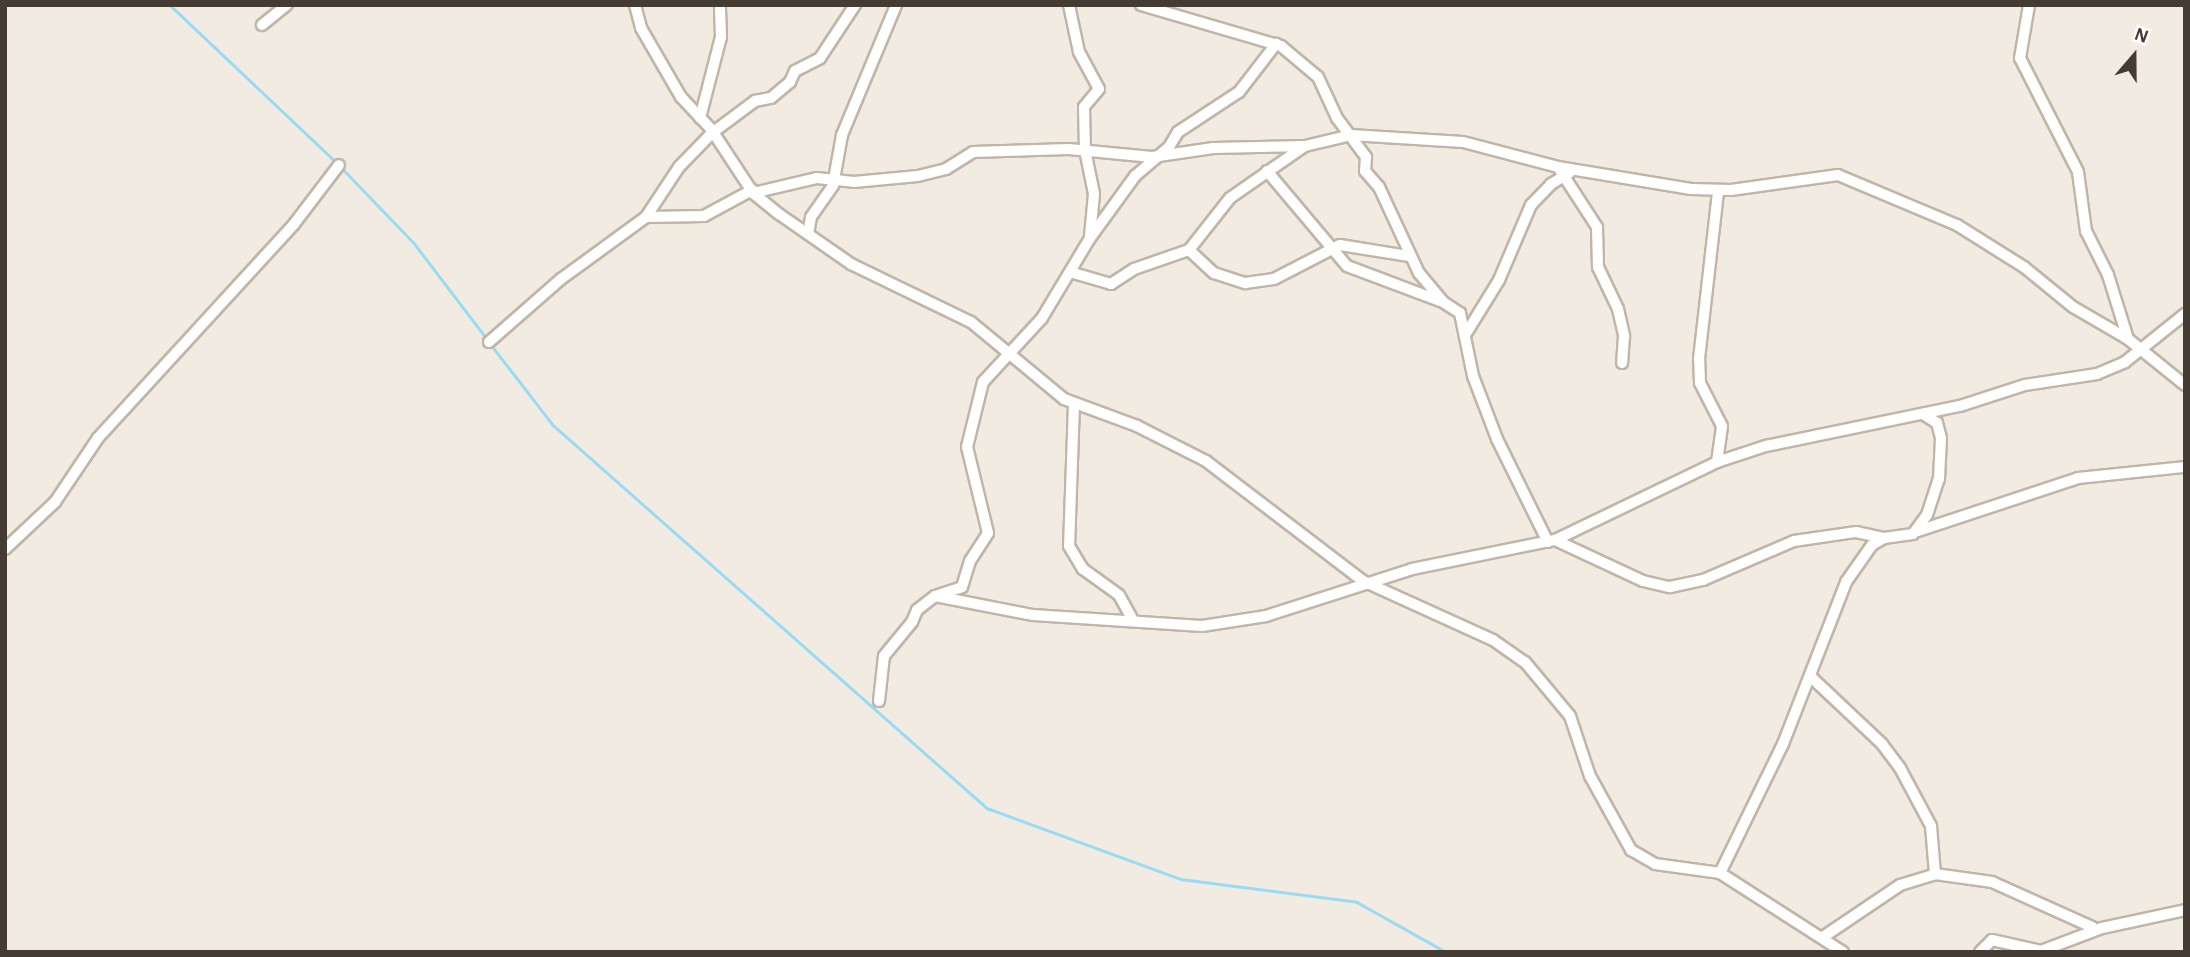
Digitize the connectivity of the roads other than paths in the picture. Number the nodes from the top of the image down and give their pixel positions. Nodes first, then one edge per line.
1 (287, 5) edge
2 (635, 5) edge
3 (720, 5) edge
4 (855, 5) edge
5 (896, 5) edge
6 (1069, 5) edge
7 (1140, 5) edge
8 (2029, 5) edge
9 (262, 25) dead end
10 (1276, 44) junction
11 (700, 118) junction
12 (712, 133) junction
13 (1351, 135) junction
14 (1305, 146) junction
15 (1085, 150) junction
16 (1152, 157) junction
17 (339, 165) dead end
18 (1267, 171) junction
19 (1566, 171) junction
20 (834, 179) junction
21 (1718, 191) junction
22 (752, 192) junction
23 (646, 217) junction
24 (808, 234) junction
25 (1090, 238) junction
26 (1329, 249) junction
27 (1189, 250) junction
28 (1409, 256) junction
29 (1070, 272) junction
30 (1443, 302) junction
31 (2185, 314) edge
32 (1467, 332) junction
33 (2128, 339) junction
34 (489, 342) dead end
35 (2142, 349) junction
36 (1007, 355) junction
37 (1622, 363) dead end
38 (2185, 385) edge
39 (1074, 404) junction
40 (1923, 414) junction
41 (1717, 461) junction
42 (2185, 467) edge
43 (1917, 531) junction
44 (1884, 538) junction
45 (1551, 541) junction
46 (5, 549) edge
47 (1368, 584) junction
48 (935, 596) junction
49 (1133, 621) junction
50 (1811, 677) junction
51 (879, 701) dead end
52 (1720, 873) junction
53 (1935, 874) junction
54 (2185, 910) edge
55 (2092, 926) dead end
56 (1823, 937) junction
57 (1831, 948) edge
58 (1843, 952) edge
59 (1980, 952) edge

1 - 9 street
2 - 11 street
3 - 11 street
4 - 12 street
5 - 20 street
6 - 15 street
7 - 10 street
8 - 33 street
10 - 13 street
10 - 16 street
11 - 12 street
12 - 22 street
12 - 23 street
13 - 14 street
13 - 19 street
13 - 28 street
14 - 16 street
14 - 18 street
15 - 16 street
15 - 20 street
15 - 25 street
16 - 25 street
17 - 46 street
18 - 26 street
18 - 27 street
19 - 21 street
19 - 32 street
19 - 37 street
20 - 22 street
20 - 24 street
21 - 33 street
21 - 41 street
22 - 23 street
22 - 24 street
23 - 34 street
24 - 36 street
25 - 29 street
26 - 27 street
26 - 28 street
26 - 30 street
27 - 29 street
28 - 30 street
29 - 36 street
30 - 32 street
31 - 35 street
32 - 45 street
33 - 35 street
35 - 38 street
35 - 40 street
36 - 39 street
36 - 48 street
39 - 47 street
39 - 49 street
40 - 41 street
40 - 43 street
41 - 45 street
42 - 43 street
43 - 44 street
44 - 45 street
44 - 50 street
45 - 47 street
47 - 49 street
47 - 52 street
48 - 49 street
48 - 51 street
50 - 52 street
50 - 53 street
52 - 56 street
53 - 55 street
53 - 56 street
54 - 59 street
56 - 57 street
57 - 58 street

